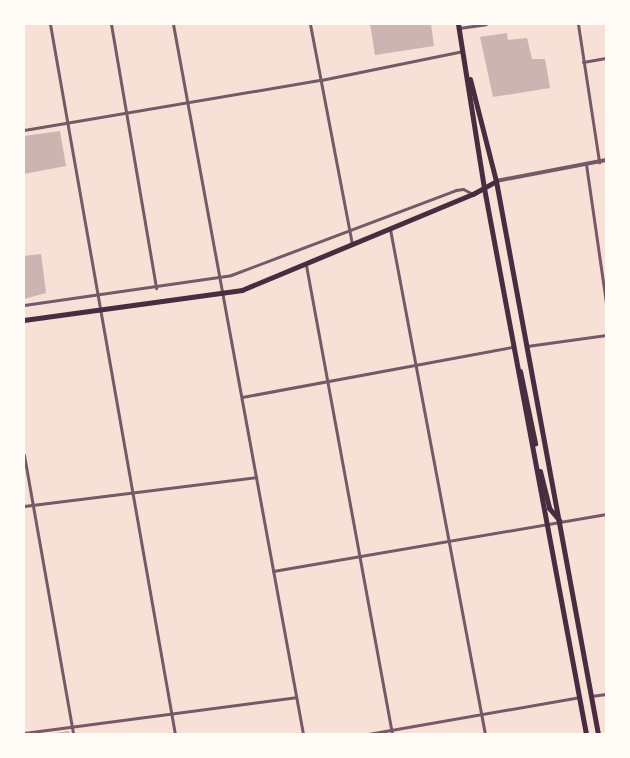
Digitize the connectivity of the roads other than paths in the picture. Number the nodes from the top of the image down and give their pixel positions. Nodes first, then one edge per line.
1 (50, 24) edge
2 (110, 24) edge
3 (173, 24) edge
4 (310, 24) edge
5 (486, 24) edge
6 (578, 24) edge
7 (458, 26) edge
8 (463, 51) junction
9 (606, 58) edge
10 (584, 62) junction
11 (321, 80) junction
12 (187, 102) junction
13 (126, 113) junction
14 (67, 123) junction
15 (24, 130) edge
16 (606, 160) edge
17 (599, 162) junction
18 (586, 164) junction
19 (496, 181) junction
20 (484, 188) junction
21 (473, 194) junction
22 (390, 229) junction
23 (348, 232) junction
24 (352, 245) junction
25 (306, 265) junction
26 (218, 278) junction
27 (156, 288) junction
28 (222, 295) junction
29 (97, 296) junction
30 (606, 303) edge
31 (24, 305) edge
32 (100, 311) junction
33 (24, 320) edge
34 (606, 335) edge
35 (527, 346) junction
36 (513, 347) junction
37 (417, 365) junction
38 (327, 380) junction
39 (242, 397) junction
40 (24, 455) edge
41 (256, 477) junction
42 (132, 494) junction
43 (33, 505) junction
44 (24, 506) edge
45 (606, 514) edge
46 (559, 520) junction
47 (546, 522) junction
48 (449, 540) junction
49 (358, 556) junction
50 (273, 571) junction
51 (606, 694) edge
52 (592, 696) junction
53 (296, 697) junction
54 (579, 697) junction
55 (482, 714) junction
56 (171, 715) junction
57 (72, 726) junction
58 (391, 732) edge
59 (24, 733) edge
60 (73, 734) edge
61 (175, 734) edge
62 (303, 734) edge
63 (368, 734) edge
64 (485, 734) edge
65 (586, 734) edge
66 (598, 734) edge

1 - 14 street
2 - 13 street
3 - 12 street
4 - 11 street
5 - 7 street
6 - 10 street
7 - 8 main road
8 - 11 street
8 - 19 main road
8 - 20 main road
9 - 10 street
10 - 17 street
11 - 12 street
11 - 23 street
12 - 13 street
12 - 26 street
13 - 14 street
13 - 27 street
14 - 15 street
14 - 29 street
16 - 17 street
17 - 18 street
18 - 19 street
18 - 30 street
19 - 20 main road
19 - 35 main road
20 - 21 main road
20 - 36 main road
21 - 22 main road
21 - 23 street
22 - 24 main road
22 - 37 street
23 - 24 street
23 - 26 street
24 - 25 main road
25 - 28 main road
25 - 38 street
26 - 27 street
26 - 28 street
27 - 29 street
28 - 32 main road
28 - 39 street
29 - 31 street
29 - 32 street
32 - 33 main road
32 - 42 street
34 - 35 street
35 - 46 main road
36 - 37 street
36 - 46 main road
36 - 47 main road
37 - 38 street
37 - 48 street
38 - 39 street
38 - 49 street
39 - 41 street
40 - 43 street
41 - 42 street
41 - 50 street
42 - 43 street
42 - 56 street
43 - 44 street
43 - 57 street
45 - 46 street
46 - 47 street
46 - 52 main road
47 - 48 street
47 - 54 main road
48 - 49 street
48 - 55 street
49 - 50 street
49 - 58 street
50 - 53 street
51 - 52 street
52 - 66 main road
53 - 56 street
53 - 62 street
54 - 55 street
54 - 65 main road
55 - 58 street
55 - 64 street
56 - 57 street
56 - 61 street
57 - 59 street
57 - 60 street
58 - 63 street

